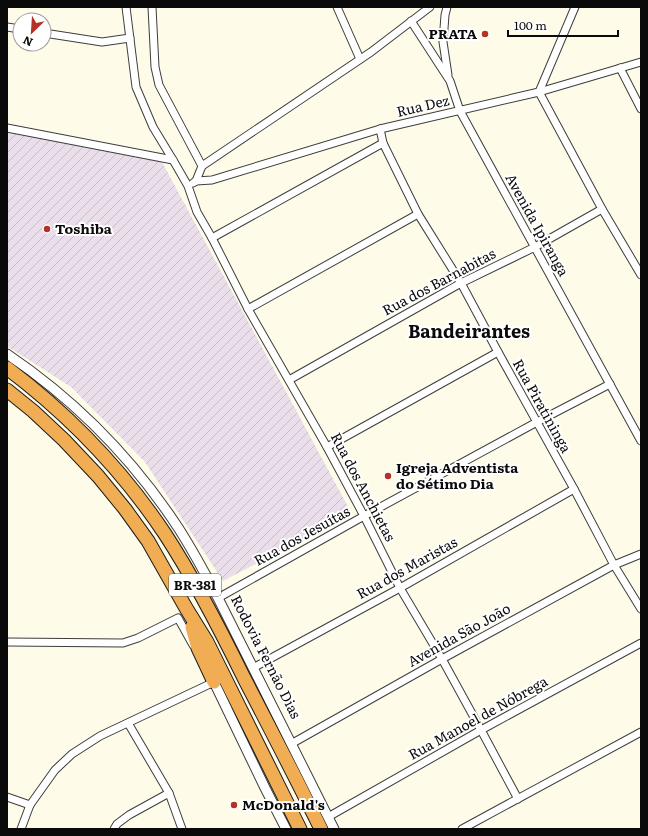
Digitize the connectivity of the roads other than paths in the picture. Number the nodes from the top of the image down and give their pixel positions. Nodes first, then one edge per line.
1 (126, 7) edge
2 (152, 7) edge
3 (337, 7) edge
4 (430, 7) edge
5 (447, 7) edge
6 (574, 7) edge
7 (411, 21) junction
8 (52, 34) edge
9 (130, 38) junction
10 (360, 59) junction
11 (641, 62) edge
12 (620, 68) junction
13 (450, 81) junction
14 (539, 92) junction
15 (641, 109) edge
16 (460, 111) junction
17 (7, 128) edge
18 (380, 129) junction
19 (383, 143) junction
20 (173, 160) junction
21 (202, 166) junction
22 (196, 181) junction
23 (188, 186) junction
24 (602, 209) junction
25 (418, 214) junction
26 (212, 238) junction
27 (535, 247) junction
28 (641, 275) edge
29 (461, 283) junction
30 (248, 309) junction
31 (498, 352) junction
32 (7, 354) edge
33 (7, 368) edge
34 (289, 380) junction
35 (610, 384) junction
36 (8, 391) edge
37 (537, 422) junction
38 (641, 440) edge
39 (328, 447) junction
40 (574, 489) junction
41 (364, 516) junction
42 (641, 554) edge
43 (614, 565) junction
44 (400, 588) junction
45 (218, 598) junction
46 (186, 608) junction
47 (641, 609) edge
48 (7, 642) edge
49 (641, 644) edge
50 (442, 659) junction
51 (253, 668) junction
52 (214, 682) junction
53 (128, 723) junction
54 (481, 730) junction
55 (641, 732) edge
56 (291, 744) junction
57 (169, 793) junction
58 (7, 796) edge
59 (518, 799) junction
60 (30, 805) junction
61 (328, 817) junction
62 (21, 829) edge
63 (114, 829) edge
64 (182, 829) edge
65 (286, 829) edge
66 (300, 829) edge
67 (321, 829) edge
68 (334, 829) edge
69 (462, 829) edge

1 - 9 street, Rua dos Anchietas
2 - 21 street
3 - 10 street
4 - 7 street
5 - 13 street
6 - 14 street
7 - 10 street
7 - 13 street, Avenida Ipiranga
8 - 9 street
9 - 20 street, Rua dos Anchietas
10 - 21 street
11 - 12 street, Rua Dez
12 - 14 street, Rua Dez
12 - 15 street
13 - 16 street, Avenida Ipiranga
14 - 16 street, Rua Dez
14 - 24 street
16 - 18 street, Rua Dez
16 - 27 street, Avenida Ipiranga
17 - 20 street
18 - 19 street, Rua Piratininga
18 - 22 street, Rua Dez
19 - 25 street, Rua Piratininga
19 - 26 street
20 - 23 street, Rua dos Anchietas
21 - 22 street
22 - 23 street
23 - 26 street, Rua dos Anchietas
24 - 27 street, Rua dos Barnabitas
24 - 28 street
25 - 29 street, Rua Piratininga
25 - 30 street
26 - 30 street, Rua dos Anchietas
27 - 29 street, Rua dos Barnabitas
27 - 35 street, Avenida Ipiranga
29 - 31 street, Rua Piratininga
29 - 34 street, Rua dos Barnabitas
30 - 34 street, Rua dos Anchietas
31 - 37 street, Rua Piratininga
31 - 39 street
32 - 45 street, Rodovia Fernão Dias / BR-381
33 - 67 highway, Rodovia Fernão Dias / BR-381
34 - 39 street, Rua dos Anchietas
35 - 37 street, Rua dos Jesuítas
35 - 38 street, Avenida Ipiranga
36 - 46 highway, BR-381
37 - 40 street, Rua Piratininga
37 - 41 street, Rua dos Jesuítas
39 - 41 street, Rua dos Anchietas
40 - 43 street, Rua Piratininga
40 - 44 street, Rua dos Maristas
41 - 44 street, Rua dos Anchietas
41 - 45 street, Rua dos Jesuítas
42 - 43 street, Avenida São João
43 - 47 street, Rua Piratininga
43 - 50 street, Avenida São João
44 - 50 street, Rua dos Anchietas
44 - 51 street, Rua dos Maristas
45 - 51 street, Rodovia Fernão Dias / BR-381
46 - 52 highway, BR-381
46 - 66 highway, BR-381
48 - 52 street
49 - 54 street, Rua Manoel de Nóbrega
50 - 54 street, Rua dos Anchietas
50 - 56 street, Avenida São João
51 - 56 street, Rodovia Fernão Dias / BR-381
52 - 53 street
52 - 65 street, BR-381
53 - 57 street
53 - 60 street
54 - 59 street, Rua dos Anchietas
54 - 61 street, Rua Manoel de Nóbrega
55 - 59 street
56 - 61 street, Rodovia Fernão Dias / BR-381
57 - 63 street
57 - 64 street
58 - 60 street
59 - 69 street
60 - 62 street
61 - 68 street, Rodovia Fernão Dias / BR-381

